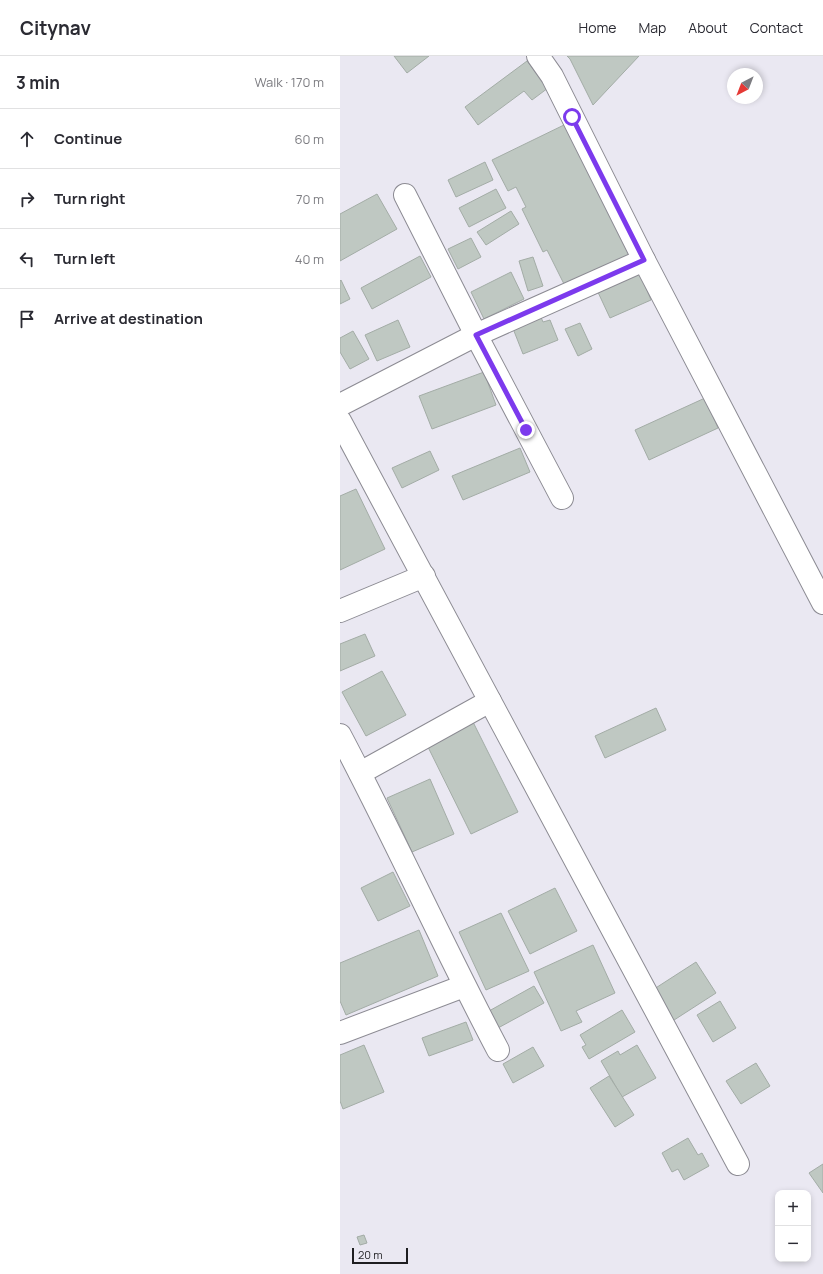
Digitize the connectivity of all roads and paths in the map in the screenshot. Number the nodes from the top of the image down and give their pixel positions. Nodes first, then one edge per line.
1 (538, 56) edge
2 (405, 195) dead end
3 (644, 260) junction
4 (476, 335) junction
5 (340, 405) edge
6 (340, 421) edge
7 (562, 498) dead end
8 (424, 576) junction
9 (823, 603) edge
10 (340, 612) edge
11 (490, 701) junction
12 (340, 735) edge
13 (360, 773) junction
14 (464, 986) junction
15 (340, 1033) edge
16 (498, 1050) dead end
17 (738, 1164) dead end

1 - 3 street
2 - 4 street
3 - 4 street
3 - 9 street
4 - 5 street
4 - 7 street
6 - 8 street
8 - 10 street
8 - 11 street
11 - 13 street
11 - 17 street
12 - 13 street
13 - 14 street
14 - 15 street
14 - 16 street

